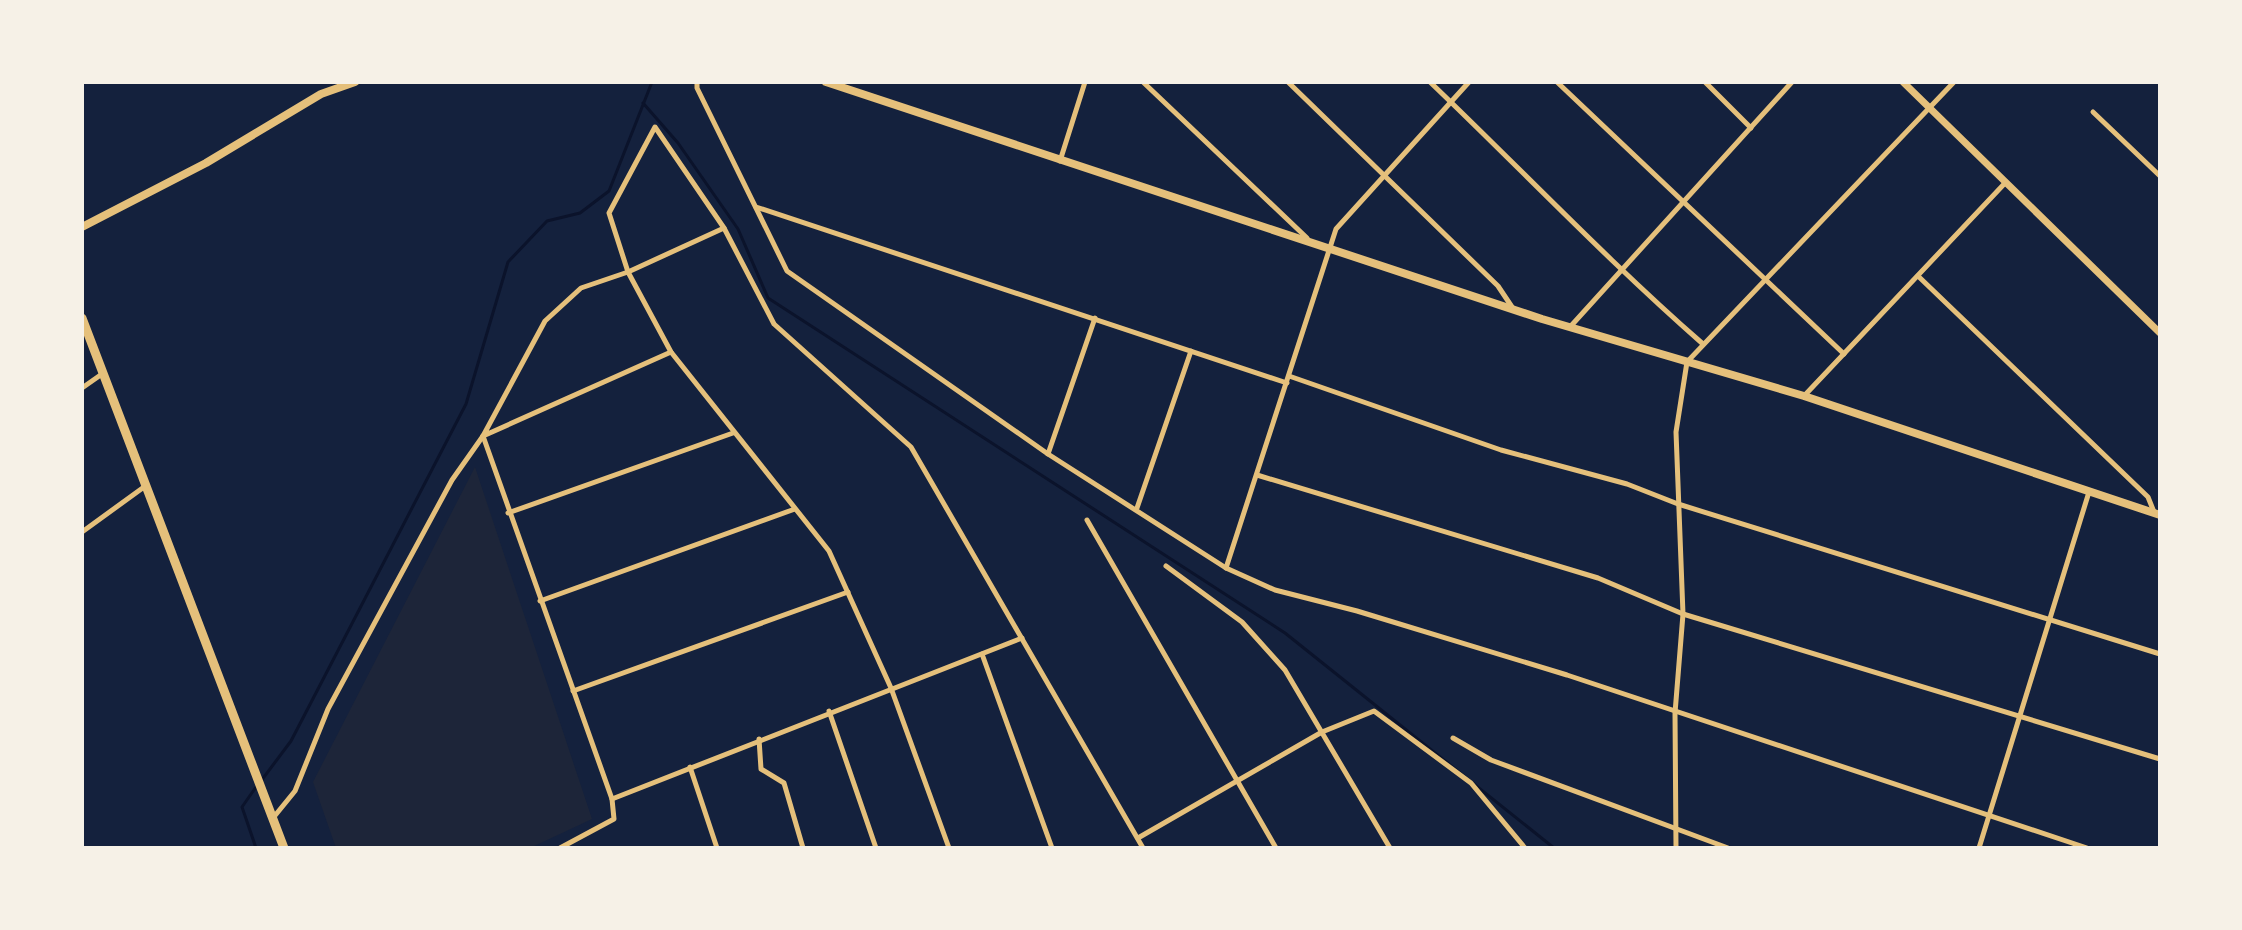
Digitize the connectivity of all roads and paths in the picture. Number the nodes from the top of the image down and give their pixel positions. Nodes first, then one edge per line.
1 (355, 82) edge
2 (697, 82) edge
3 (826, 82) edge
4 (1085, 82) edge
5 (1143, 82) edge
6 (1288, 82) edge
7 (1430, 82) edge
8 (1469, 82) edge
9 (1557, 82) edge
10 (1705, 82) edge
11 (1792, 82) edge
12 (1903, 82) edge
13 (1954, 82) edge
14 (1450, 102) junction
15 (1929, 108) junction
16 (2093, 112) dead end
17 (1751, 128) junction
18 (1060, 161) junction
19 (1383, 173) junction
20 (2160, 176) edge
21 (2006, 182) junction
22 (1681, 202) junction
23 (755, 207) junction
24 (82, 227) edge
25 (724, 228) junction
26 (1308, 239) junction
27 (1330, 246) junction
28 (1619, 270) junction
29 (628, 272) junction
30 (1918, 276) junction
31 (1765, 282) junction
32 (1512, 308) junction
33 (82, 318) edge
34 (1095, 318) junction
35 (1569, 328) junction
36 (2160, 333) edge
37 (1704, 344) junction
38 (1191, 351) junction
39 (671, 352) junction
40 (1844, 354) junction
41 (1687, 362) junction
42 (102, 374) junction
43 (1288, 380) junction
44 (82, 388) edge
45 (1804, 396) junction
46 (733, 433) junction
47 (483, 436) junction
48 (1048, 454) junction
49 (1257, 475) junction
50 (144, 487) junction
51 (2089, 492) junction
52 (1678, 504) junction
53 (1137, 508) junction
54 (796, 509) junction
55 (508, 513) junction
56 (2157, 514) edge
57 (1087, 520) dead end
58 (82, 532) edge
59 (1166, 566) dead end
60 (1226, 568) junction
61 (848, 592) junction
62 (540, 601) junction
63 (1683, 614) junction
64 (2049, 618) junction
65 (1022, 638) junction
66 (982, 654) junction
67 (2160, 654) edge
68 (891, 688) junction
69 (573, 691) junction
70 (829, 711) junction
71 (1675, 713) junction
72 (2020, 714) junction
73 (1322, 732) junction
74 (1453, 738) dead end
75 (759, 739) junction
76 (2160, 759) edge
77 (690, 767) junction
78 (1237, 780) junction
79 (612, 799) junction
80 (1990, 813) junction
81 (273, 819) junction
82 (1677, 831) junction
83 (1138, 838) junction
84 (284, 848) edge
85 (560, 848) edge
86 (717, 848) edge
87 (803, 848) edge
88 (876, 848) edge
89 (949, 848) edge
90 (1052, 848) edge
91 (1143, 848) edge
92 (1276, 848) edge
93 (1390, 848) edge
94 (1525, 848) edge
95 (1676, 848) edge
96 (1728, 848) edge
97 (1979, 848) edge
98 (2087, 848) edge

1 - 24 main road
2 - 23 street
3 - 18 main road
4 - 18 street
5 - 26 street
6 - 19 street
7 - 14 street
8 - 14 street
9 - 22 street
10 - 17 street
11 - 17 street
12 - 15 street
13 - 15 street
14 - 19 street
14 - 28 street
15 - 21 street
15 - 31 street
16 - 20 street
17 - 22 street
18 - 26 main road
19 - 27 street
19 - 32 street
21 - 30 street
21 - 36 street
22 - 28 street
22 - 31 street
23 - 34 street
23 - 48 street
25 - 29 street
25 - 29 street
25 - 65 street
26 - 27 main road
27 - 32 main road
27 - 43 street
28 - 35 street
28 - 37 street
29 - 39 street
29 - 47 street
30 - 40 street
30 - 56 street
31 - 37 street
31 - 40 street
32 - 35 main road
33 - 42 main road
34 - 38 street
34 - 48 street
35 - 41 main road
37 - 41 street
38 - 43 street
38 - 53 street
39 - 46 street
39 - 47 street
40 - 45 street
41 - 45 main road
41 - 52 street
42 - 44 street
42 - 50 main road
43 - 49 street
43 - 52 street
45 - 51 main road
46 - 54 street
46 - 55 street
47 - 55 street
47 - 81 street
48 - 53 street
49 - 60 street
49 - 63 street
50 - 58 street
50 - 81 main road
51 - 56 main road
51 - 64 street
52 - 63 street
52 - 64 street
53 - 60 street
54 - 61 street
54 - 62 street
55 - 62 street
57 - 78 street
59 - 73 street
60 - 71 street
61 - 68 street
61 - 69 street
62 - 69 street
63 - 71 street
63 - 72 street
64 - 67 street
64 - 72 street
65 - 66 street
65 - 83 street
66 - 68 street
66 - 90 street
68 - 70 street
68 - 89 street
69 - 79 street
70 - 75 street
70 - 88 street
71 - 80 street
71 - 82 street
72 - 76 street
72 - 80 street
73 - 78 street
73 - 93 street
73 - 94 street
74 - 82 street
75 - 77 street
75 - 87 street
77 - 79 street
77 - 86 street
78 - 83 street
78 - 92 street
79 - 85 street
80 - 97 street
80 - 98 street
81 - 84 main road
82 - 95 street
82 - 96 street
83 - 91 street

